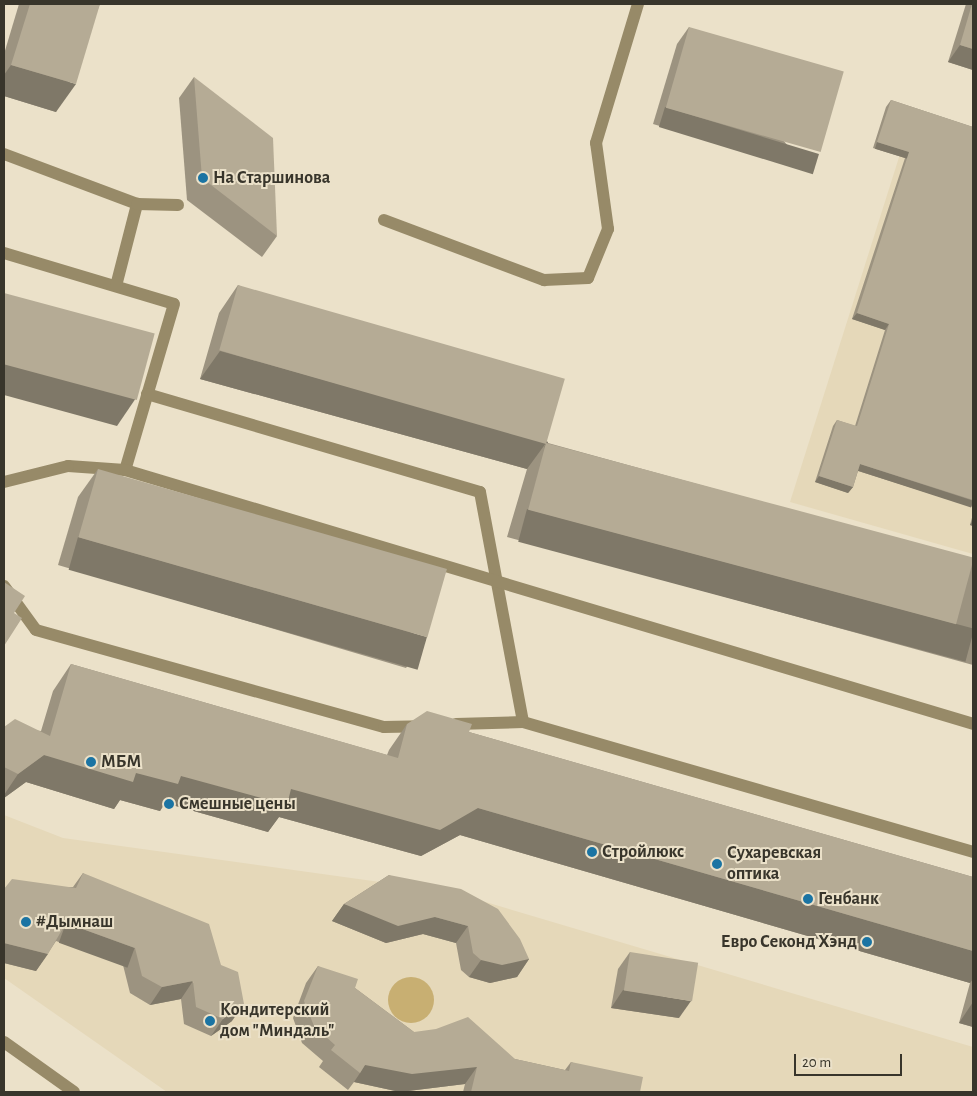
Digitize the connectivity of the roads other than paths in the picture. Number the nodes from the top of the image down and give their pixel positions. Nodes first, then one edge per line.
1 (638, 4) edge
2 (4, 154) edge
3 (137, 204) junction
4 (178, 206) dead end
5 (384, 220) dead end
6 (4, 253) edge
7 (116, 286) junction
8 (147, 394) junction
9 (125, 470) junction
10 (4, 482) edge
11 (498, 582) junction
12 (4, 586) edge
13 (523, 722) junction
14 (973, 724) edge
15 (973, 852) edge
16 (4, 1042) edge
17 (74, 1092) edge

1 - 5 street
2 - 3 street
3 - 4 street
3 - 7 street
6 - 7 street
7 - 8 street
8 - 9 street
8 - 11 street
9 - 10 street
9 - 11 street
11 - 13 street
11 - 14 street
12 - 13 street
13 - 15 street
16 - 17 street

